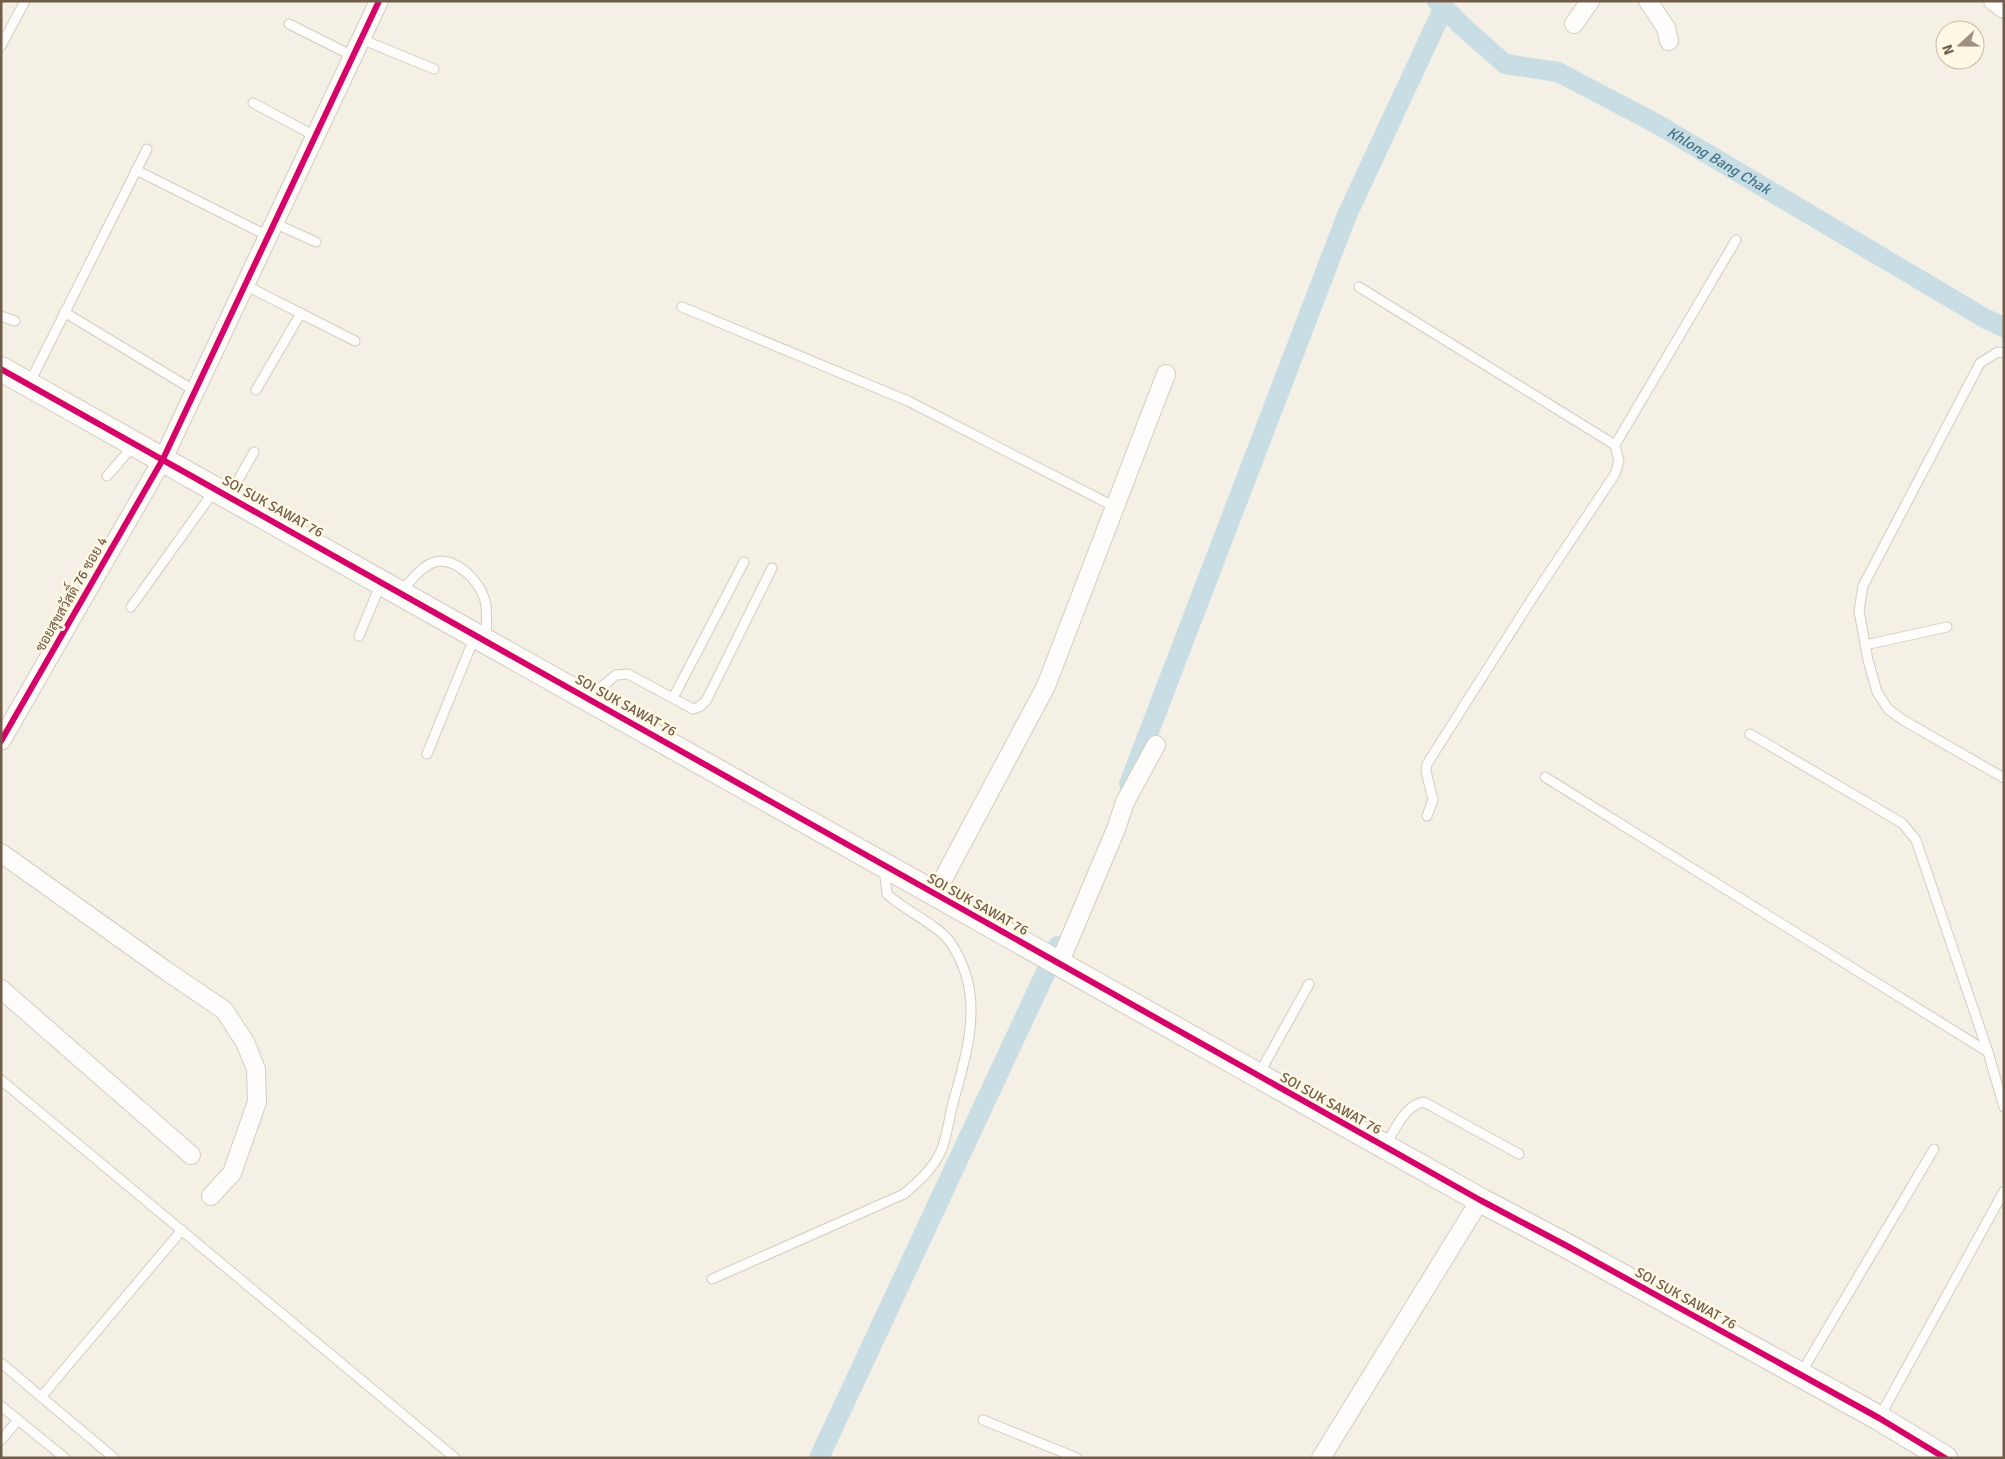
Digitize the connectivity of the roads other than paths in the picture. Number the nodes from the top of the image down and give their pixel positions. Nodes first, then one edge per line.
1 (26, 1) edge
2 (379, 1) edge
3 (1590, 1) edge
4 (1648, 1) edge
5 (1993, 1) edge
6 (2004, 9) edge
7 (289, 24) dead end
8 (1574, 24) dead end
9 (361, 39) junction
10 (1669, 41) dead end
11 (1, 46) edge
12 (353, 56) junction
13 (434, 69) dead end
14 (253, 103) dead end
15 (315, 136) junction
16 (147, 148) dead end
17 (136, 170) junction
18 (271, 230) junction
19 (1736, 240) dead end
20 (316, 242) dead end
21 (245, 285) junction
22 (1359, 287) dead end
23 (682, 307) dead end
24 (64, 312) junction
25 (301, 313) junction
26 (1, 316) edge
27 (15, 321) dead end
28 (355, 341) dead end
29 (2004, 353) edge
30 (1, 369) edge
31 (1166, 374) dead end
32 (28, 384) junction
33 (256, 390) dead end
34 (195, 391) junction
35 (135, 444) junction
36 (1616, 444) junction
37 (254, 452) dead end
38 (163, 460) junction
39 (107, 476) dead end
40 (222, 493) junction
41 (1115, 508) junction
42 (744, 562) dead end
43 (772, 568) dead end
44 (391, 587) junction
45 (131, 607) dead end
46 (1947, 627) dead end
47 (359, 636) dead end
48 (481, 638) junction
49 (1865, 645) junction
50 (588, 698) junction
51 (673, 698) junction
52 (1750, 734) dead end
53 (1, 741) edge
54 (1156, 745) dead end
55 (427, 754) dead end
56 (1545, 777) dead end
57 (2004, 778) edge
58 (1427, 816) dead end
59 (1, 853) edge
60 (884, 865) junction
61 (935, 894) junction
62 (1057, 963) junction
63 (1309, 984) dead end
64 (1, 989) edge
65 (1988, 1052) junction
66 (1258, 1076) junction
67 (1, 1080) edge
68 (2004, 1107) edge
69 (1384, 1147) junction
70 (1934, 1150) dead end
71 (1519, 1154) dead end
72 (191, 1155) dead end
73 (2004, 1192) edge
74 (211, 1196) dead end
75 (1480, 1200) junction
76 (182, 1230) junction
77 (712, 1280) dead end
78 (1, 1363) edge
79 (1799, 1375) junction
80 (41, 1396) junction
81 (1, 1406) edge
82 (1879, 1418) junction
83 (18, 1420) junction
84 (983, 1420) dead end
85 (1, 1440) edge
86 (65, 1458) edge
87 (114, 1458) edge
88 (455, 1458) edge
89 (1077, 1458) edge
90 (1321, 1458) edge
91 (1945, 1458) edge

1 - 11 lane
2 - 9 street, ซอยสุขสวัสดิ์ 76 ซอย 4
3 - 8 street
4 - 10 street
5 - 6 street
7 - 12 lane
9 - 12 street, ซอยสุขสวัสดิ์ 76 ซอย 4
9 - 13 lane
12 - 15 street, ซอยสุขสวัสดิ์ 76 ซอย 4
14 - 15 lane
15 - 18 street, ซอยสุขสวัสดิ์ 76 ซอย 4
16 - 17 lane
17 - 18 lane
17 - 24 lane
18 - 20 lane
18 - 21 street, ซอยสุขสวัสดิ์ 76 ซอย 4
19 - 36 lane
21 - 25 lane
21 - 34 street, ซอยสุขสวัสดิ์ 76 ซอย 4
22 - 36 lane
23 - 41 lane
24 - 32 lane
24 - 34 lane
25 - 28 lane
25 - 33 lane
26 - 27 lane
29 - 49 lane
30 - 32 street, SOI SUK SAWAT 76
31 - 41 street
32 - 35 street, SOI SUK SAWAT 76
34 - 38 street, ซอยสุขสวัสดิ์ 76 ซอย 4
35 - 38 street, SOI SUK SAWAT 76
35 - 39 lane
36 - 58 lane
37 - 40 lane
38 - 40 street, SOI SUK SAWAT 76
38 - 53 street, ซอยสุขสวัสดิ์ 76 ซอย 4
40 - 44 street, SOI SUK SAWAT 76
40 - 45 lane
41 - 61 street
42 - 51 lane
43 - 51 lane
44 - 47 lane
44 - 48 street, SOI SUK SAWAT 76
44 - 48 lane
46 - 49 lane
48 - 50 street, SOI SUK SAWAT 76
48 - 55 lane
49 - 57 lane
50 - 51 lane
50 - 60 street, SOI SUK SAWAT 76
52 - 65 lane
54 - 62 street
56 - 65 lane
59 - 74 street
60 - 61 street, SOI SUK SAWAT 76
60 - 77 lane
61 - 62 street, SOI SUK SAWAT 76
62 - 66 street, SOI SUK SAWAT 76
63 - 66 lane
64 - 72 street
65 - 68 lane
66 - 69 street, SOI SUK SAWAT 76
67 - 76 lane
69 - 71 lane
69 - 75 street, SOI SUK SAWAT 76
70 - 79 lane
73 - 82 lane
75 - 79 street, SOI SUK SAWAT 76
75 - 90 street
76 - 80 lane
76 - 88 lane
78 - 80 lane
79 - 82 street, SOI SUK SAWAT 76
80 - 87 lane
81 - 83 lane
82 - 91 street, SOI SUK SAWAT 76
83 - 85 lane
83 - 86 lane
84 - 89 lane

